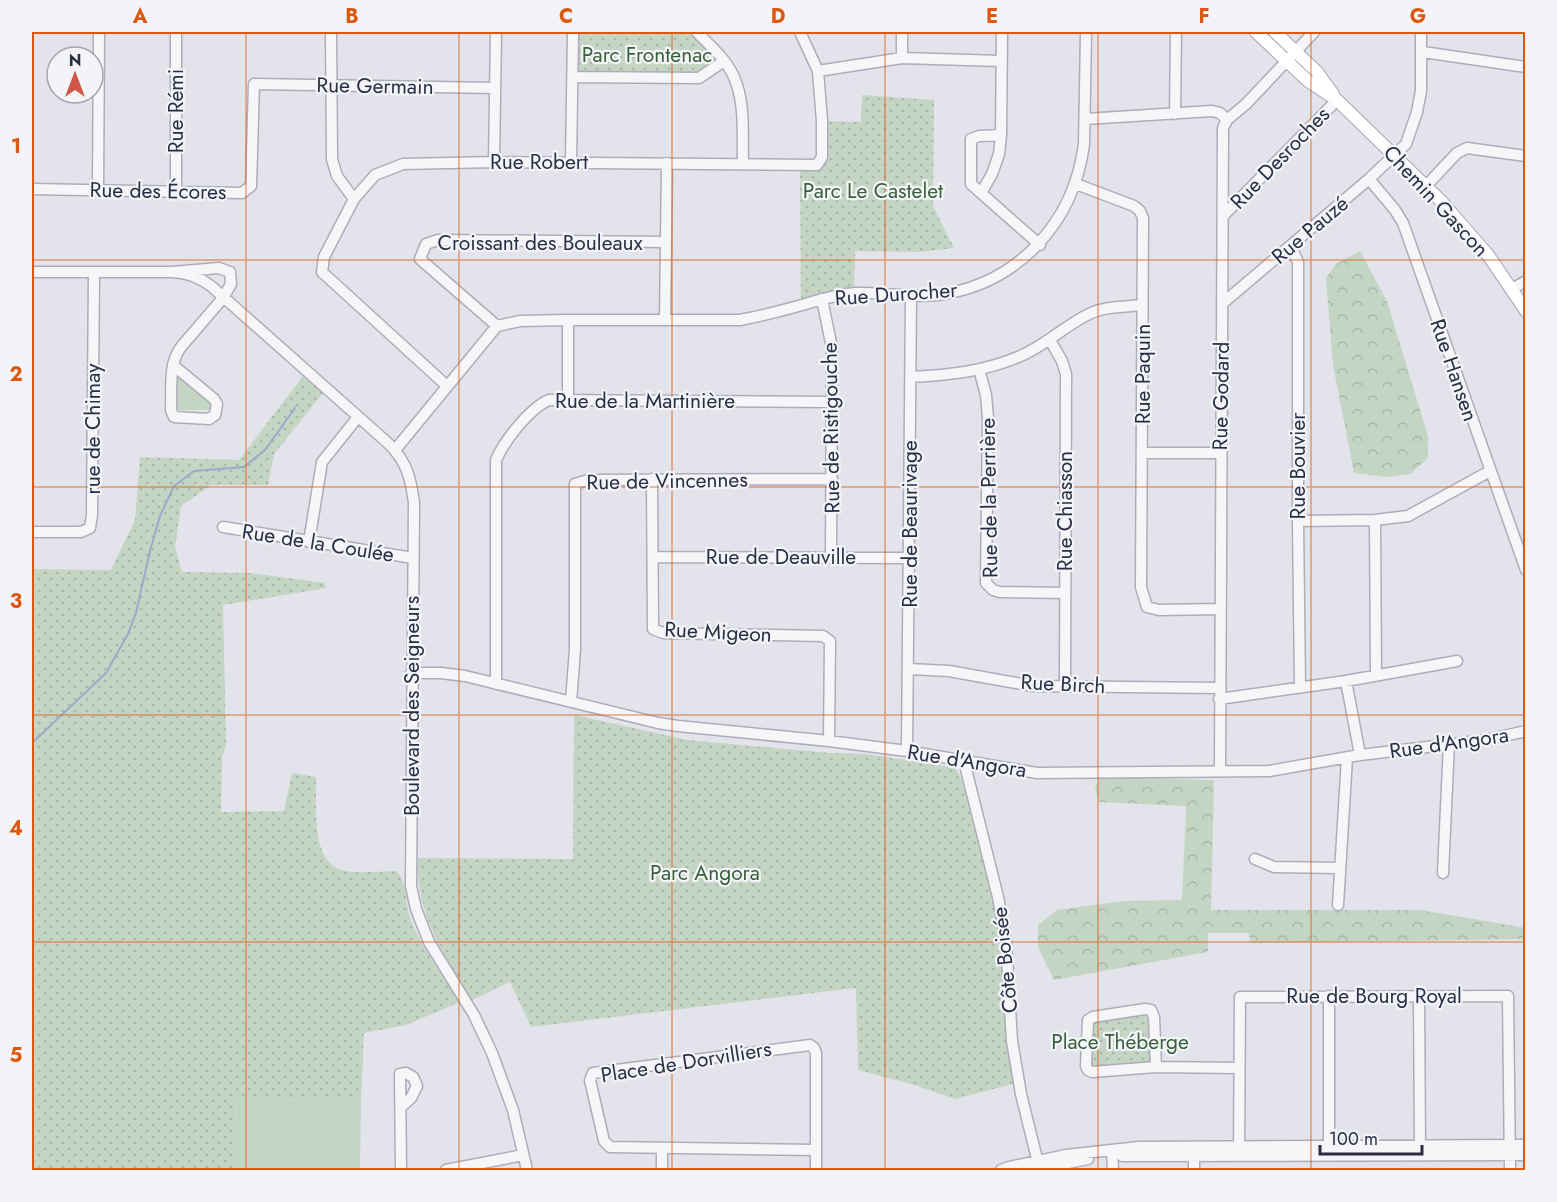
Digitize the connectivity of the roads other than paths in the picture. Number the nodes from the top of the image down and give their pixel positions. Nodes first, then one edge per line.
1 (99, 32) edge
2 (176, 32) edge
3 (331, 32) edge
4 (496, 32) edge
5 (573, 32) edge
6 (697, 32) edge
7 (800, 32) edge
8 (902, 32) edge
9 (1002, 32) edge
10 (1086, 32) edge
11 (1176, 32) edge
12 (1256, 32) edge
13 (1275, 32) edge
14 (1314, 32) edge
15 (1421, 32) edge
16 (1296, 51) junction
17 (1423, 52) junction
18 (902, 58) junction
19 (724, 61) junction
20 (1001, 61) junction
21 (1286, 61) junction
22 (1526, 67) edge
23 (818, 71) junction
24 (573, 77) junction
25 (254, 84) joint
26 (331, 84) junction
27 (495, 88) junction
28 (1337, 100) junction
29 (1175, 114) junction
30 (1085, 119) junction
31 (1227, 120) junction
32 (1001, 135) junction
33 (1394, 155) junction
34 (1526, 156) edge
35 (494, 162) junction
36 (571, 162) junction
37 (667, 163) junction
38 (743, 164) junction
39 (1369, 179) junction
40 (1076, 184) junction
41 (1426, 186) junction
42 (32, 189) edge
43 (98, 190) junction
44 (176, 190) junction
45 (981, 193) junction
46 (354, 199) junction
47 (1223, 216) junction
48 (666, 242) junction
49 (1040, 245) junction
50 (1291, 247) junction
51 (32, 272) edge
52 (94, 272) junction
53 (172, 272) junction
54 (1526, 281) edge
55 (1512, 289) junction
56 (911, 296) junction
57 (223, 298) junction
58 (822, 300) junction
59 (1223, 303) junction
60 (1143, 305) junction
61 (1526, 311) edge
62 (568, 320) junction
63 (665, 320) junction
64 (497, 326) junction
65 (1050, 340) junction
66 (173, 365) junction
67 (979, 369) junction
68 (910, 377) junction
69 (447, 386) junction
70 (568, 400) junction
71 (831, 402) junction
72 (358, 417) junction
73 (395, 450) junction
74 (1143, 453) junction
75 (1220, 453) junction
76 (1490, 471) junction
77 (652, 479) junction
78 (832, 479) junction
79 (1375, 520) junction
80 (1298, 521) junction
81 (223, 527) dead end
82 (32, 531) edge
83 (309, 542) junction
84 (653, 557) junction
85 (831, 557) junction
86 (413, 558) junction
87 (909, 558) junction
88 (1526, 570) edge
89 (1065, 593) junction
90 (1219, 609) junction
91 (1457, 661) dead end
92 (909, 669) junction
93 (411, 673) junction
94 (1376, 675) junction
95 (1346, 681) junction
96 (496, 684) junction
97 (1065, 687) junction
98 (1300, 687) junction
99 (1219, 694) junction
100 (572, 702) junction
101 (1526, 730) edge
102 (829, 741) junction
103 (1449, 743) junction
104 (907, 751) junction
105 (1360, 755) junction
106 (1347, 758) junction
107 (964, 761) junction
108 (1220, 770) junction
109 (1255, 859) dead end
110 (1340, 868) junction
111 (1443, 873) dead end
112 (1338, 905) dead end
113 (1419, 995) junction
114 (1329, 996) junction
115 (1156, 1067) junction
116 (1239, 1068) junction
117 (401, 1107) dead end
118 (1526, 1145) edge
119 (662, 1149) junction
120 (816, 1150) junction
121 (1420, 1150) junction
122 (1510, 1150) junction
123 (1329, 1151) junction
124 (1194, 1152) junction
125 (1239, 1152) junction
126 (1113, 1153) junction
127 (523, 1155) junction
128 (1526, 1155) edge
129 (1036, 1167) edge
130 (401, 1170) edge
131 (446, 1170) edge
132 (527, 1170) edge
133 (662, 1170) edge
134 (816, 1170) edge
135 (1001, 1170) edge
136 (1113, 1170) edge
137 (1194, 1170) edge
138 (1510, 1170) edge

1 - 43 street
2 - 44 street, Rue Rémi
3 - 26 street
4 - 27 street
5 - 24 street
6 - 19 street
7 - 23 street
8 - 18 street
9 - 20 street
10 - 30 street, Rue Durocher
11 - 29 street
12 - 21 main road, Chemin Gascon
13 - 16 main road, Chemin Gascon
14 - 16 street
15 - 17 street, Rue Pauzé
16 - 21 street
16 - 28 main road, Chemin Gascon
17 - 22 street
17 - 33 street, Rue Pauzé
18 - 20 street
18 - 23 street
19 - 24 street
19 - 38 street
20 - 32 street
21 - 28 main road, Chemin Gascon
21 - 31 street
23 - 38 street, Rue Robert
24 - 36 street
25 - 26 street, Rue Germain
25 - 44 street, Rue des Écores
26 - 27 street, Rue Germain
26 - 46 street
27 - 35 street
28 - 33 main road, Chemin Gascon
28 - 47 street, Rue Desroches
29 - 30 street
29 - 31 street
30 - 40 street, Rue Durocher
31 - 47 street, Rue Godard
32 - 45 street
32 - 45 street
33 - 39 street, Rue Pauzé
33 - 41 main road, Chemin Gascon
34 - 41 street
35 - 36 street, Rue Robert
35 - 46 street, Rue Robert
36 - 37 street, Rue Robert
37 - 38 street, Rue Robert
37 - 48 street
39 - 50 street, Rue Pauzé
39 - 76 street, Rue Hansen
40 - 49 street, Rue Durocher
40 - 60 street, Rue Paquin
41 - 55 main road, Chemin Gascon
42 - 43 street, Rue des Écores
43 - 44 street, Rue des Écores
45 - 49 street
46 - 69 street, Rue Robert
47 - 59 street, Rue Godard
48 - 63 street
48 - 64 street, Croissant des Bouleaux
49 - 56 street, Rue Durocher
50 - 59 street, Rue Pauzé
50 - 80 street, Rue Bouvier
51 - 52 street, Boulevard des Seigneurs
52 - 53 street, Boulevard des Seigneurs
52 - 82 street, rue de Chimay
53 - 57 street, Boulevard des Seigneurs
53 - 57 street, Boulevard des Seigneurs
54 - 55 street
55 - 61 main road, Chemin Gascon
56 - 58 street, Rue Durocher
56 - 68 street, Rue de Beaurivage
57 - 66 street
57 - 72 street, Boulevard des Seigneurs
58 - 63 street, Rue Durocher
58 - 71 street, Rue de Ristigouche
59 - 75 street, Rue Godard
60 - 65 street
60 - 74 street, Rue Paquin
62 - 63 street, Rue Durocher
62 - 64 street, Rue Durocher
62 - 70 street
64 - 69 street
65 - 67 street
65 - 89 street, Rue Chiasson
66 - 66 street
67 - 68 street
67 - 89 street, Rue de la Perrière
68 - 87 street, Rue de Beaurivage
69 - 73 street
70 - 71 street, Rue de la Martinière
70 - 96 street, Rue de la Martinière
71 - 78 street, Rue de Ristigouche
72 - 73 street, Boulevard des Seigneurs
72 - 83 street
73 - 86 street, Boulevard des Seigneurs
74 - 75 street
74 - 90 street, Rue Paquin
75 - 90 street, Rue Godard
76 - 79 street
76 - 88 street, Rue Hansen
77 - 78 street, Rue de Vincennes
77 - 84 street, Rue Migeon
77 - 100 street, Rue de Vincennes
78 - 85 street, Rue de Ristigouche
79 - 80 street
79 - 94 street
80 - 98 street, Rue Bouvier
81 - 83 street, Rue de la Coulée
83 - 86 street, Rue de la Coulée
84 - 85 street, Rue de Deauville
84 - 102 street, Rue Migeon
85 - 87 street, Rue de Deauville
86 - 93 street, Boulevard des Seigneurs
87 - 92 street, Rue de Beaurivage
89 - 97 street, Rue Chiasson
90 - 99 street, Rue Godard
91 - 94 street, Rue Birch
92 - 97 street, Rue Birch
92 - 104 street, Rue de Beaurivage
93 - 96 street, Rue d'Angora
93 - 127 street, Boulevard des Seigneurs
94 - 95 street, Rue Birch
95 - 98 street, Rue Birch
95 - 105 street
96 - 100 street, Rue d'Angora
97 - 99 street, Rue Birch
98 - 99 street, Rue Birch
99 - 108 street, Rue Godard
100 - 102 street, Rue d'Angora
101 - 103 street, Rue d'Angora
102 - 104 street, Rue d'Angora
103 - 105 street, Rue d'Angora
103 - 111 street
104 - 107 street, Rue d'Angora
105 - 106 street, Rue d'Angora
106 - 108 street, Rue d'Angora
106 - 110 street
107 - 108 street, Rue d'Angora
107 - 129 street, Côte Boisée
109 - 110 street
110 - 112 street
113 - 114 street, Rue de Bourg Royal
113 - 121 street
113 - 122 street, Rue de Bourg Royal
114 - 116 street, Rue de Bourg Royal
114 - 123 street
115 - 115 street
115 - 116 street
116 - 125 street
117 - 130 street
118 - 122 street
119 - 120 street, Place de Dorvilliers
119 - 120 street, Place de Dorvilliers
119 - 133 street
120 - 134 street, Place de Dorvilliers
121 - 122 street
121 - 123 street
122 - 128 street
122 - 138 street
123 - 125 street
124 - 125 street
124 - 126 street
124 - 137 street
126 - 129 street
126 - 136 street
127 - 131 street
127 - 132 street, Boulevard des Seigneurs
129 - 135 street

